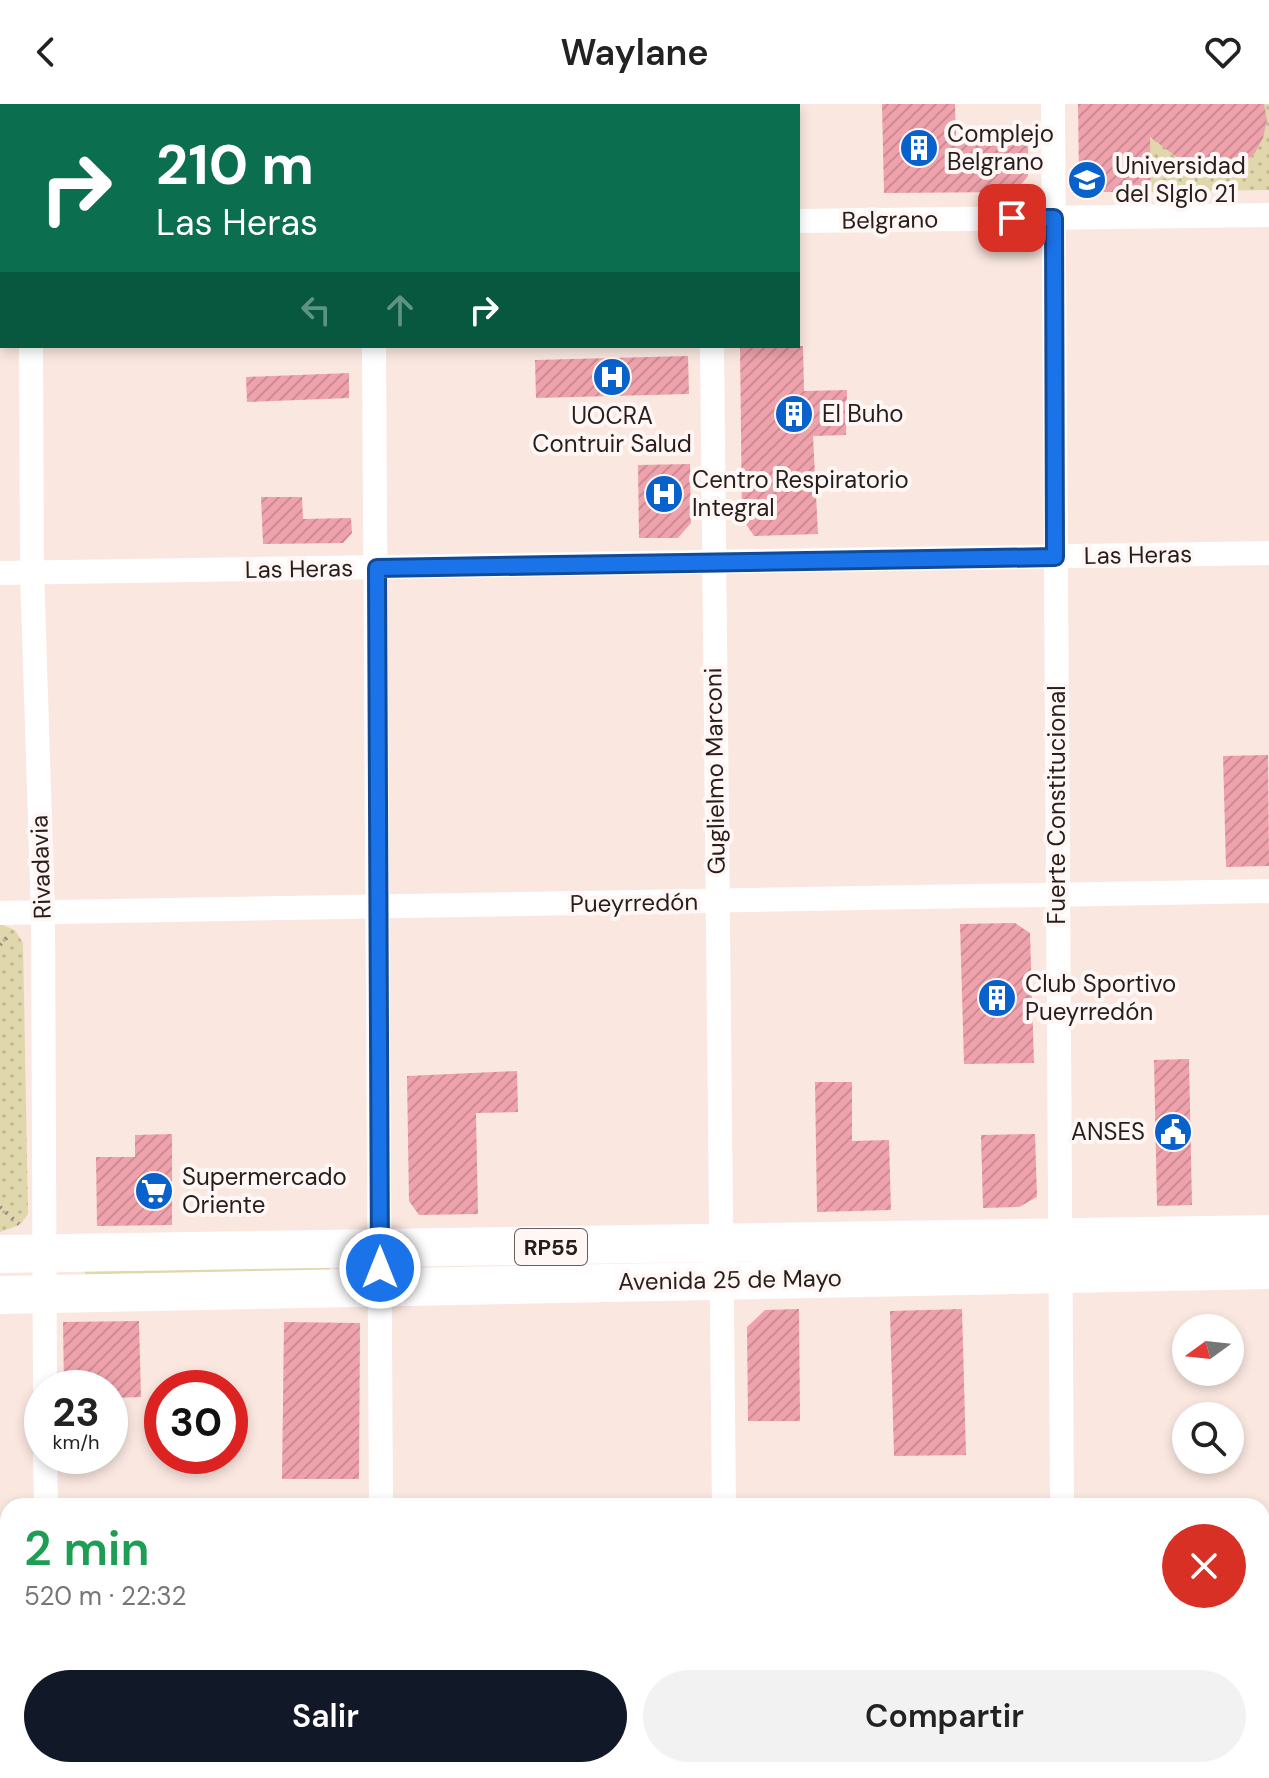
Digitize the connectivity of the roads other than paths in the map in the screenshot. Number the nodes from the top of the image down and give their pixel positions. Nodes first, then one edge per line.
1 (1053, 104) edge
2 (1269, 215) edge
3 (1054, 218) junction
4 (800, 221) edge
5 (31, 348) edge
6 (374, 348) edge
7 (712, 348) edge
8 (1269, 553) edge
9 (1055, 557) junction
10 (714, 564) junction
11 (377, 568) junction
12 (32, 571) junction
13 (0, 573) edge
14 (1269, 891) edge
15 (1057, 895) junction
16 (717, 902) junction
17 (379, 907) junction
18 (0, 913) edge
19 (43, 914) junction
20 (1269, 1234) edge
21 (10, 1240) edge
22 (380, 1249) junction
23 (46, 1255) junction
24 (1059, 1256) junction
25 (722, 1262) junction
26 (1269, 1270) edge
27 (380, 1287) junction
28 (44, 1294) junction
29 (0, 1295) edge
30 (45, 1370) edge
31 (45, 1474) edge
32 (46, 1498) edge
33 (381, 1498) edge
34 (724, 1498) edge
35 (1062, 1498) edge

1 - 3 street, Fuerte Constitucional
2 - 3 street, Belgrano
3 - 4 street, Belgrano
3 - 9 street, Fuerte Constitucional
5 - 12 street, Rivadavia
6 - 11 street
7 - 10 street, Guglielmo Marconi
8 - 9 street, Las Heras
9 - 10 street, Las Heras
9 - 15 street, Fuerte Constitucional
10 - 11 street, Las Heras
10 - 16 street, Guglielmo Marconi
11 - 12 street, Las Heras
11 - 17 street
12 - 13 street, Las Heras
12 - 19 street, Rivadavia
14 - 15 street, Pueyrredón
15 - 16 street, Pueyrredón
15 - 24 street, Fuerte Constitucional
16 - 17 street, Pueyrredón
16 - 25 street, Guglielmo Marconi
17 - 19 street, Pueyrredón
17 - 22 street
18 - 19 street, Pueyrredón
19 - 23 street, Rivadavia
20 - 24 main road, Avenida 25 de Mayo / RP55
21 - 23 main road, Avenida 25 de Mayo / RP55
22 - 23 main road, Avenida 25 de Mayo / RP55
22 - 25 main road, Avenida 25 de Mayo / RP55
22 - 27 street
23 - 28 street, Rivadavia
24 - 25 main road, Avenida 25 de Mayo / RP55
24 - 26 main road, Avenida 25 de Mayo / RP55
24 - 35 street, Fuerte Constitucional
25 - 27 main road, Avenida 25 de Mayo / RP55
25 - 34 street, Guglielmo Marconi
27 - 28 main road, Avenida 25 de Mayo / RP55
27 - 33 street
28 - 29 main road, Avenida 25 de Mayo / RP55
28 - 30 street, Rivadavia
31 - 32 street

